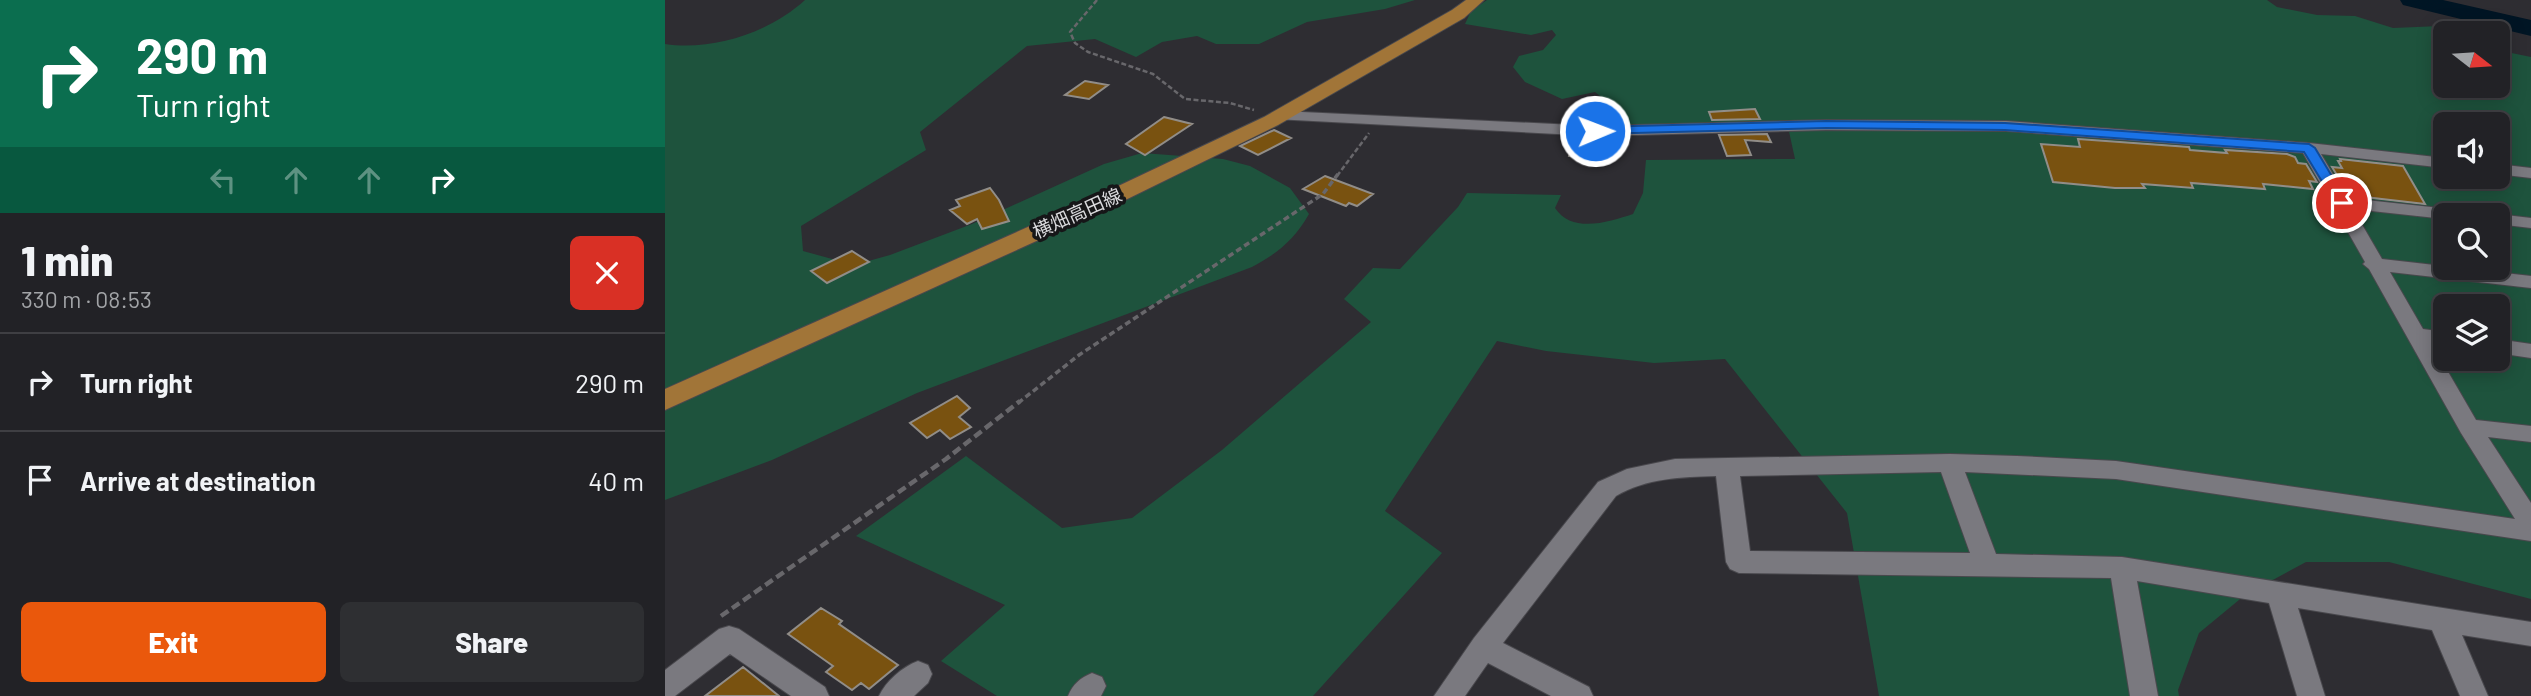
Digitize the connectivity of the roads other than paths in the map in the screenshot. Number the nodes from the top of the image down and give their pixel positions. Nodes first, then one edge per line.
1 (1476, 0) edge
2 (1276, 119) junction
3 (2309, 148) junction
4 (2433, 162) edge
5 (2510, 171) edge
6 (2531, 173) edge
7 (2342, 203) junction
8 (2433, 212) edge
9 (2510, 221) edge
10 (2531, 223) edge
11 (2373, 264) junction
12 (2531, 282) edge
13 (2416, 335) junction
14 (2433, 337) edge
15 (2510, 348) edge
16 (2531, 351) edge
17 (665, 400) edge
18 (2469, 427) junction
19 (2531, 434) edge
20 (1950, 463) junction
21 (1727, 467) junction
22 (2531, 523) edge
23 (2531, 531) edge
24 (1987, 564) junction
25 (2122, 568) junction
26 (2280, 594) junction
27 (2442, 620) junction
28 (2531, 634) edge
29 (1484, 647) junction
30 (918, 674) dead end
31 (665, 687) edge
32 (815, 696) edge
33 (893, 696) edge
34 (1448, 696) edge
35 (1579, 696) edge
36 (2144, 696) edge
37 (2311, 696) edge
38 (2474, 696) edge

1 - 2 main road, 横畑高田線
2 - 3 street
2 - 17 main road, 横畑高田線
3 - 4 street
3 - 7 street
5 - 6 street
7 - 8 street
7 - 11 street
9 - 10 street
11 - 12 street
11 - 13 street
13 - 14 street
13 - 18 street
15 - 16 street
18 - 19 street
18 - 22 street
20 - 21 street
20 - 23 street
20 - 24 street
21 - 24 street
21 - 29 street
24 - 25 street
25 - 26 street
25 - 36 street
26 - 27 street
26 - 37 street
27 - 28 street
27 - 38 street
29 - 34 street
29 - 35 street
30 - 33 street
31 - 32 street

